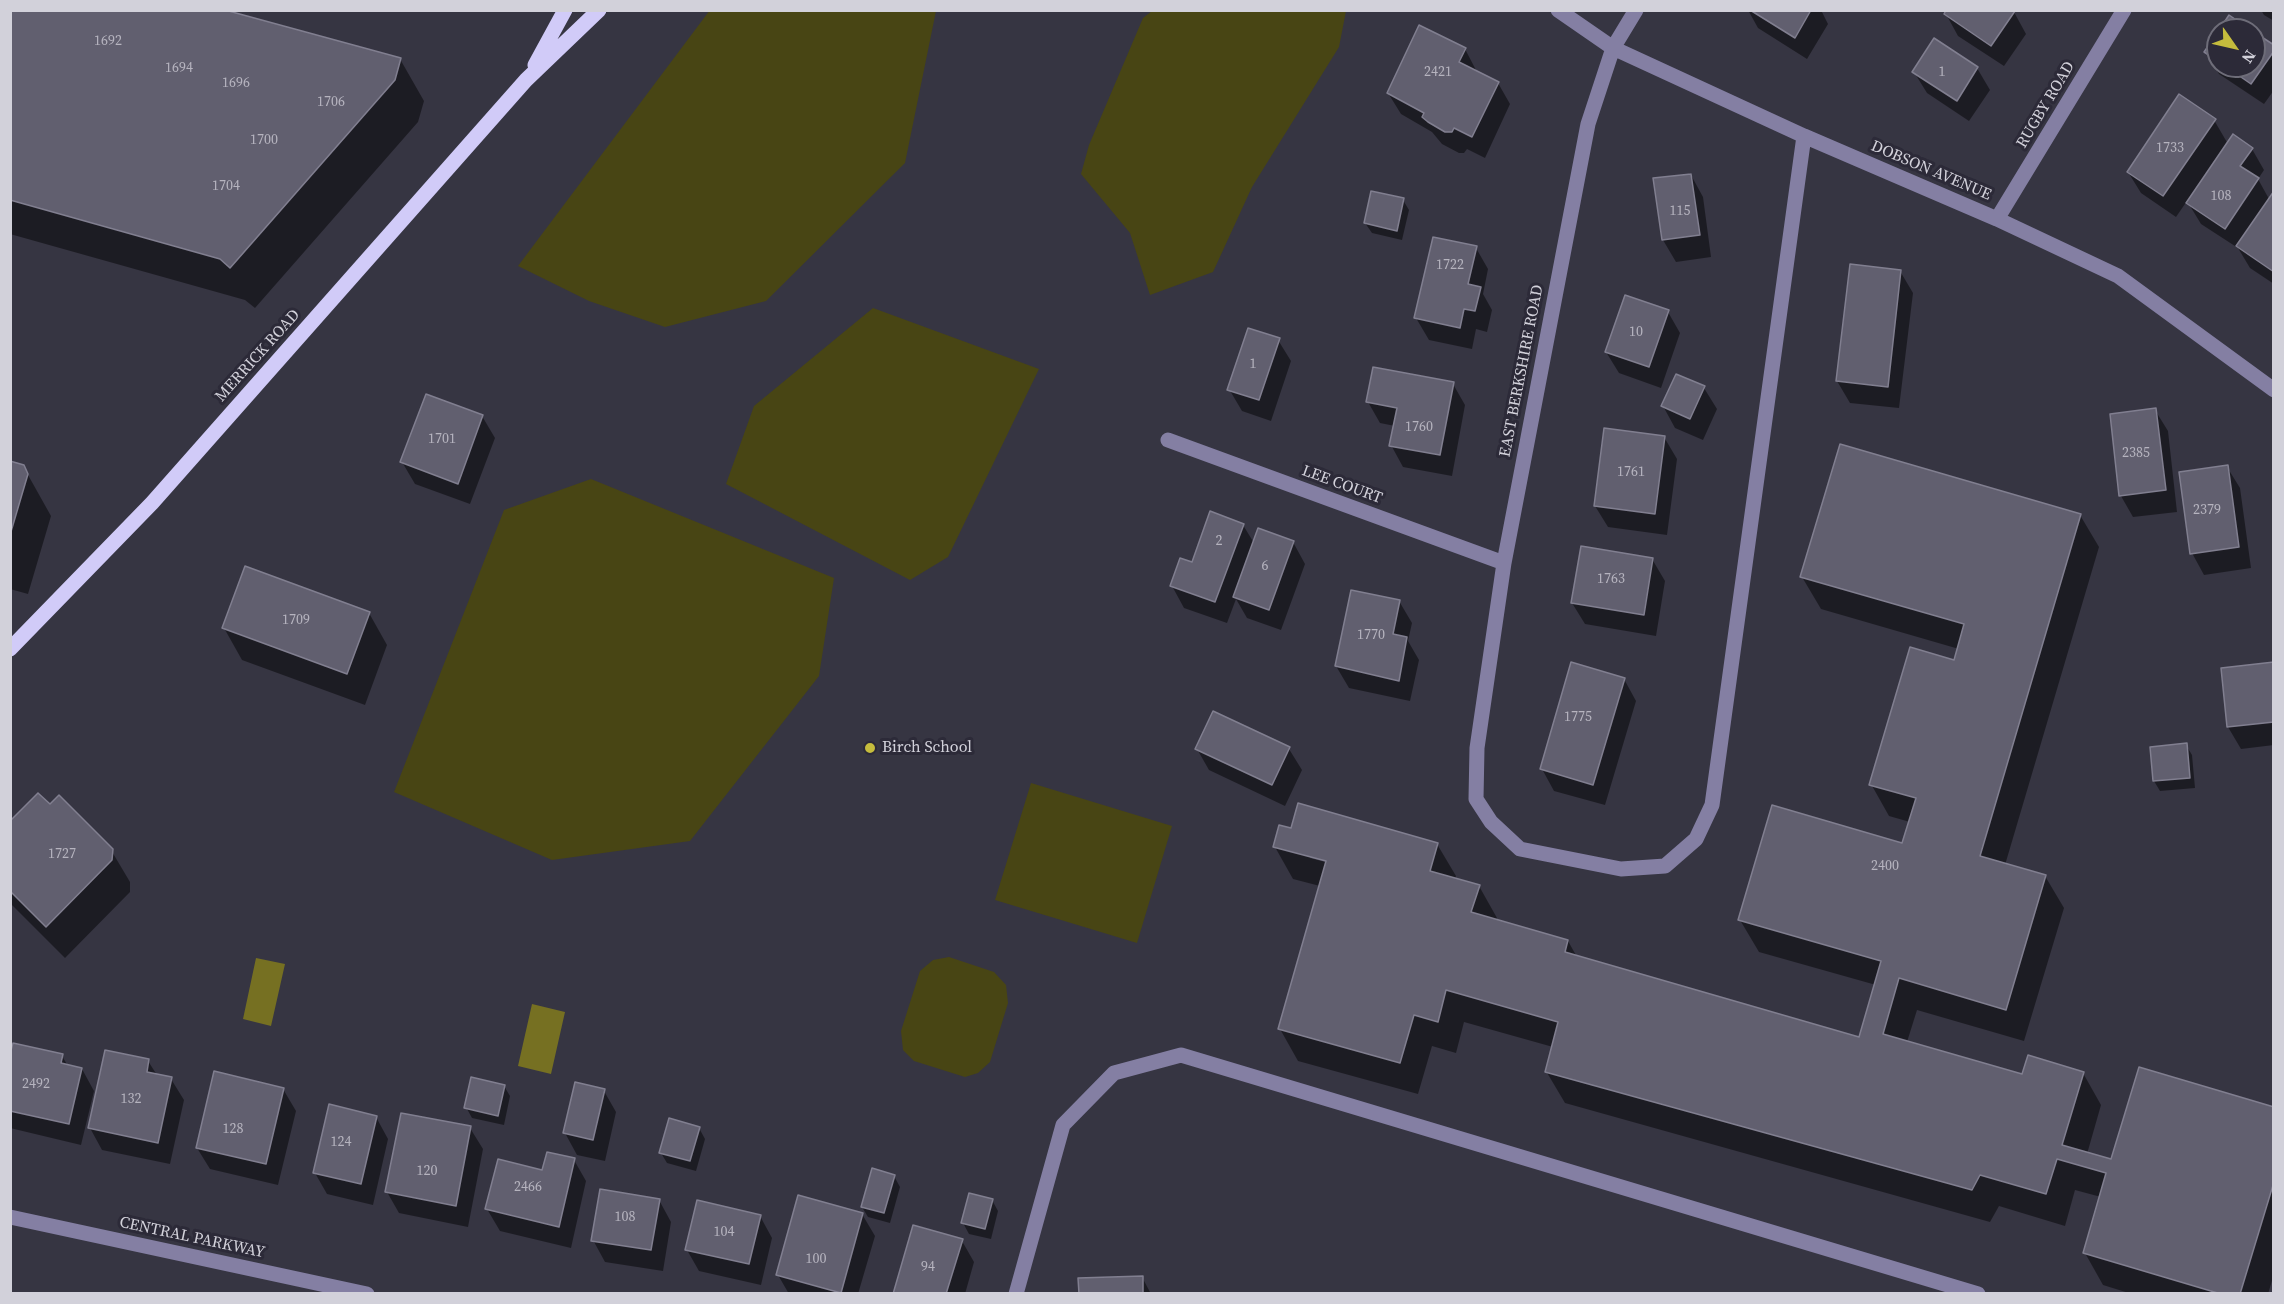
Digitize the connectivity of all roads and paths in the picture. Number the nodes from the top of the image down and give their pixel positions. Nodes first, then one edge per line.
1 (565, 10) edge
2 (599, 10) edge
3 (1558, 10) edge
4 (1636, 10) edge
5 (2124, 10) edge
6 (1612, 48) junction
7 (526, 80) junction
8 (1804, 136) junction
9 (1997, 219) junction
10 (2274, 390) edge
11 (1168, 440) dead end
12 (1504, 563) junction
13 (10, 649) edge
14 (10, 1217) edge
15 (367, 1293) edge
16 (1016, 1293) edge
17 (1978, 1293) edge

1 - 7 main road, MERRICK ROAD
2 - 7 main road, MERRICK ROAD
3 - 6 street, DOBSON AVENUE
4 - 6 street, EAST BERKSHIRE ROAD
5 - 9 street, RUGBY ROAD
6 - 8 street, DOBSON AVENUE
6 - 12 street, EAST BERKSHIRE ROAD
7 - 13 main road, MERRICK ROAD
8 - 9 street, DOBSON AVENUE
8 - 12 street, EAST BERKSHIRE ROAD
9 - 10 street, DOBSON AVENUE
11 - 12 street, LEE COURT
14 - 15 street, CENTRAL PARKWAY
16 - 17 street

